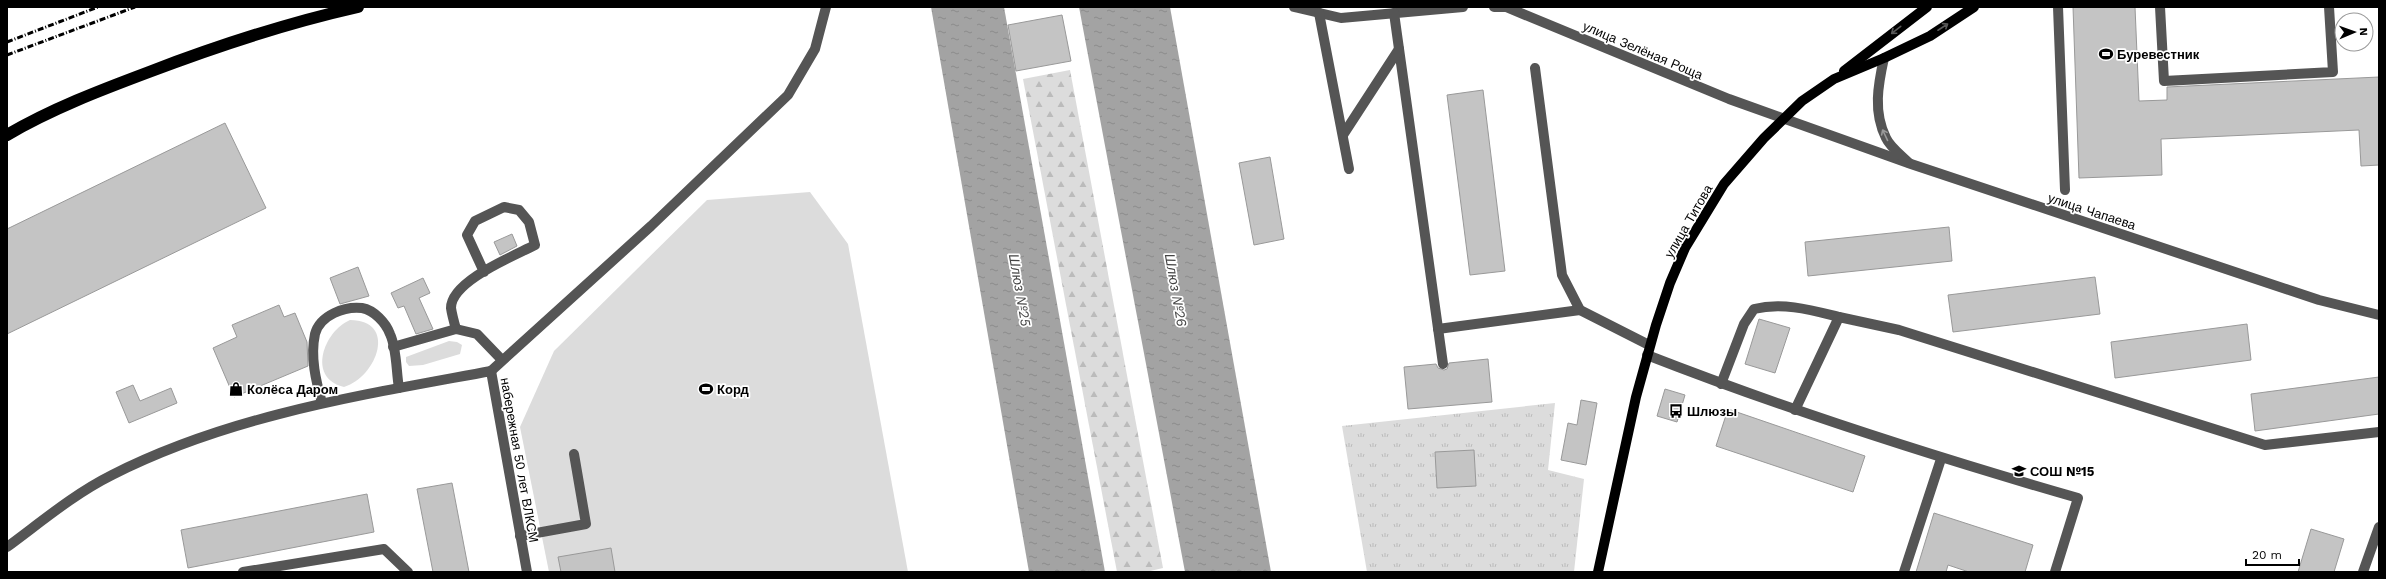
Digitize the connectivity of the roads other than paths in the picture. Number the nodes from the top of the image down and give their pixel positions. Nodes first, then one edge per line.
1 (358, 7) edge
2 (826, 7) edge
3 (1294, 7) edge
4 (1463, 7) edge
5 (1494, 7) edge
6 (1927, 7) edge
7 (1974, 7) edge
8 (2058, 7) edge
9 (2160, 7) edge
10 (2330, 7) edge
11 (1319, 13) junction
12 (1394, 14) junction
13 (1399, 49) junction
14 (1884, 58) junction
15 (1535, 68) dead end
16 (1834, 79) junction
17 (1783, 118) junction
18 (1343, 134) junction
19 (7, 135) edge
20 (1910, 164) junction
21 (1350, 169) dead end
22 (2065, 190) dead end
23 (484, 272) junction
24 (1580, 310) junction
25 (2379, 315) edge
26 (1839, 317) junction
27 (456, 329) junction
28 (1438, 329) junction
29 (393, 347) junction
30 (1648, 350) junction
31 (502, 360) junction
32 (1443, 364) dead end
33 (490, 371) junction
34 (1721, 384) junction
35 (399, 388) junction
36 (322, 403) junction
37 (1795, 410) junction
38 (2379, 432) edge
39 (574, 454) dead end
40 (1941, 459) junction
41 (2379, 527) edge
42 (520, 536) junction
43 (7, 547) edge
44 (243, 572) edge
45 (408, 572) edge
46 (527, 572) edge
47 (1598, 572) edge
48 (1904, 572) edge
49 (2055, 572) edge
50 (2363, 572) edge

1 - 19 highway
2 - 31 street
3 - 11 street
4 - 12 street
5 - 17 street, улица Зелёная Роща
6 -> 16 main road
14 -> 7 main road, улица Титова
8 - 22 street
9 - 10 street
11 - 12 street
11 - 18 street
12 - 13 street
13 - 18 street
13 - 28 street
14 - 16 main road, улица Титова
20 -> 14 street, улица Чапаева
15 - 24 street
16 - 17 main road, улица Титова
17 - 20 street, улица Зелёная Роща
17 - 30 main road, улица Титова
18 - 21 street
20 - 25 street, улица Чапаева
23 - 23 street
23 - 27 street
24 - 28 street
24 - 30 street
26 - 34 street
26 - 37 street
26 - 38 street
27 - 29 street
27 - 31 street
28 - 32 street
29 - 35 street
29 - 36 street
30 - 34 street
30 - 47 main road, улица Титова
31 - 33 street
33 - 35 street, набережная 50 лет ВЛКСМ
33 - 42 street, набережная 50 лет ВЛКСМ
34 - 37 street
35 - 36 street, набережная 50 лет ВЛКСМ
36 - 43 street, набережная 50 лет ВЛКСМ
37 - 40 street
39 - 42 street
40 - 48 street
40 - 49 street
41 - 50 street
42 - 46 street, набережная 50 лет ВЛКСМ
44 - 45 street

